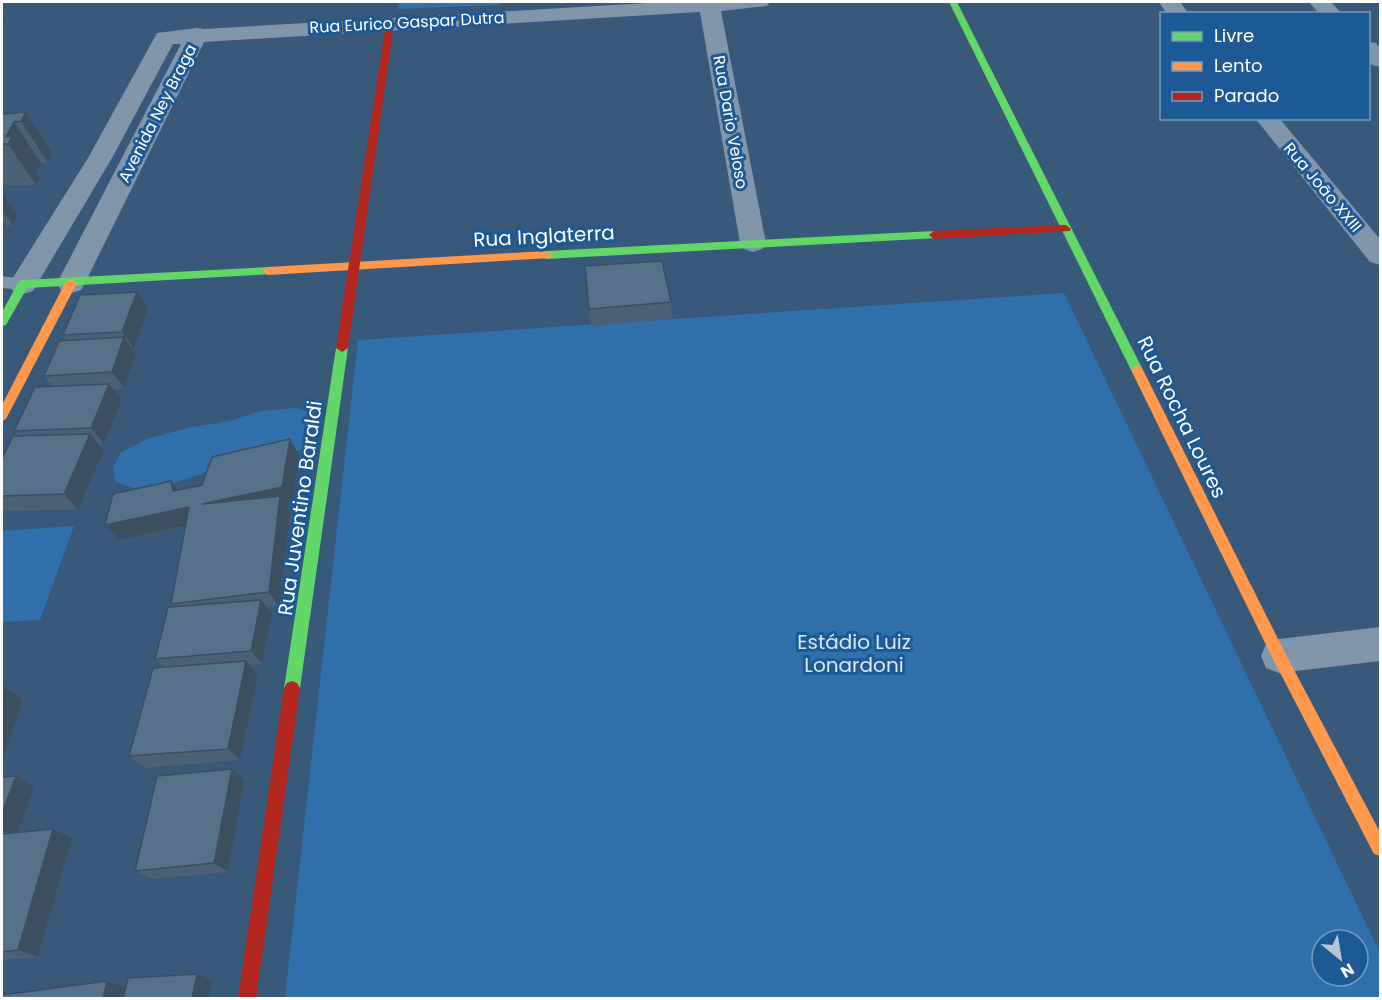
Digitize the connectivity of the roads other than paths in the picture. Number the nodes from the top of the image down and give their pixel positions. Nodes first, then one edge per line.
1 (760, 2) edge
2 (953, 2) edge
3 (709, 3) edge
4 (390, 23) junction
5 (197, 34) junction
6 (1268, 120) edge
7 (1066, 229) junction
8 (753, 243) junction
9 (1380, 256) edge
10 (356, 266) junction
11 (12, 283) edge
12 (71, 283) junction
13 (2, 322) edge
14 (2, 416) edge
15 (1380, 644) edge
16 (1279, 656) junction
17 (1380, 848) edge
18 (247, 999) edge

1 - 3 street, Rua Eurico Gaspar Dutra
2 - 7 street, Rua Rocha Loures
3 - 4 street, Rua Eurico Gaspar Dutra
3 - 8 street, Rua Dario Veloso
4 - 5 street, Rua Eurico Gaspar Dutra
4 - 10 street, Rua Juventino Baraldi
5 - 11 street, Avenida Ney Braga
5 - 12 street, Avenida Ney Braga
6 - 9 street, Rua João XXIII
7 - 8 street, Rua Inglaterra
7 - 16 street, Rua Rocha Loures
8 - 10 street, Rua Inglaterra
10 - 12 street, Rua Inglaterra
10 - 18 street, Rua Juventino Baraldi
11 - 12 street, Rua Inglaterra
11 - 13 street, Avenida Ney Braga
12 - 14 street, Avenida Ney Braga
15 - 16 street
16 - 17 street, Rua Rocha Loures

